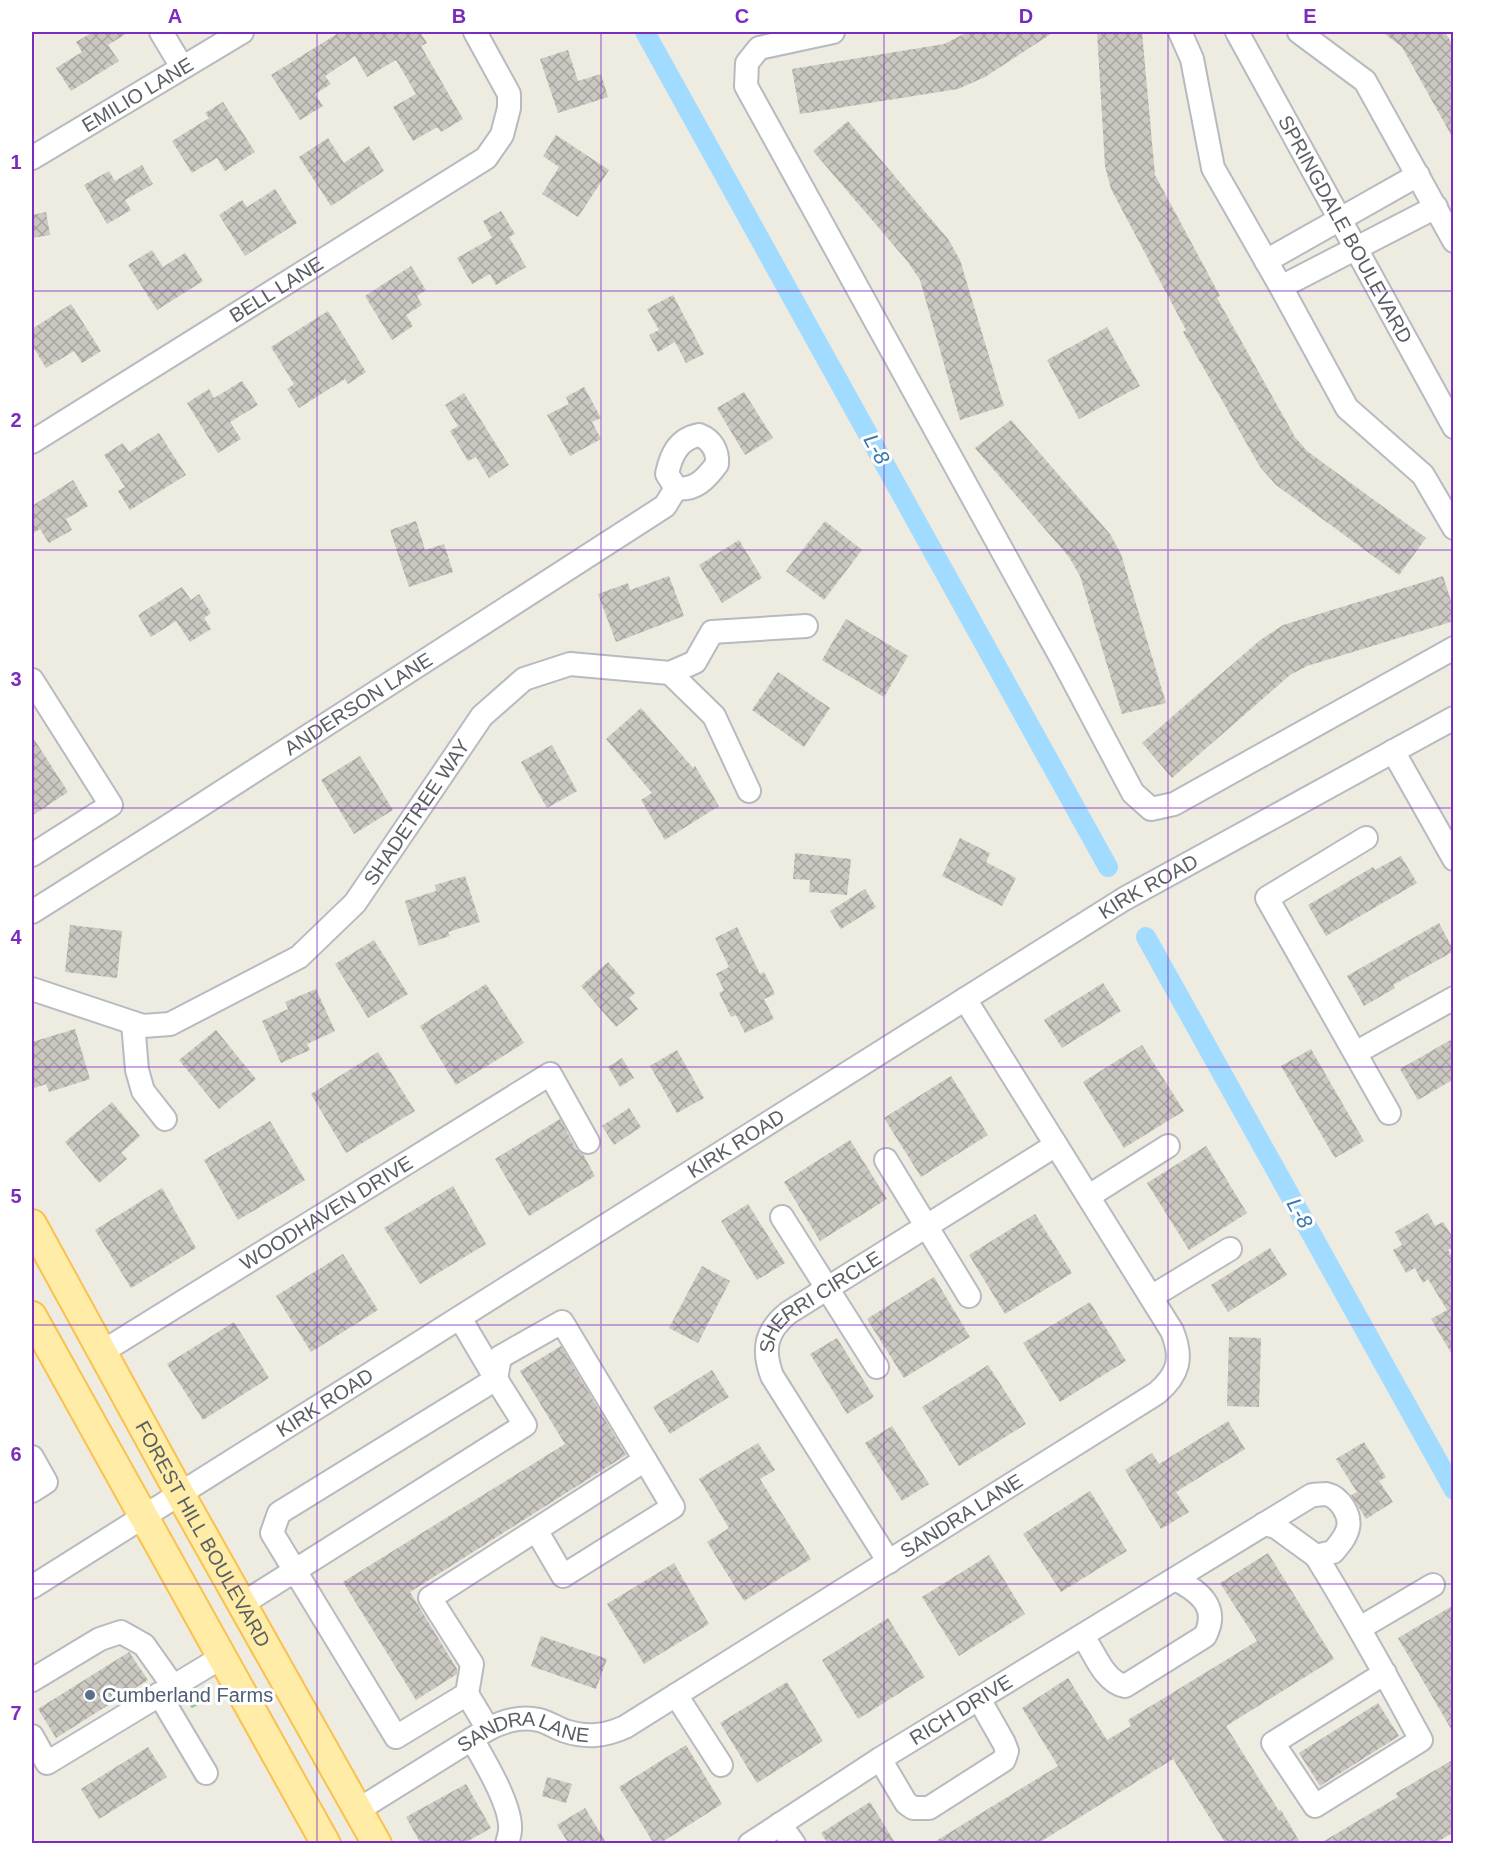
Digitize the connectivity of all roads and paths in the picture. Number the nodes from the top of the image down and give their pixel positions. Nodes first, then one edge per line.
1 (161, 32) edge
2 (243, 32) edge
3 (475, 32) edge
4 (833, 32) edge
5 (1180, 32) edge
6 (1237, 32) edge
7 (1299, 32) edge
8 (182, 67) junction
9 (32, 158) edge
10 (1418, 175) junction
11 (1436, 207) junction
12 (1339, 219) junction
13 (1454, 241) edge
14 (1355, 248) junction
15 (1266, 261) junction
16 (1281, 287) junction
17 (1454, 427) edge
18 (32, 442) edge
19 (676, 488) dead end
20 (1454, 528) edge
21 (807, 626) dead end
22 (1454, 648) edge
23 (670, 673) junction
24 (32, 680) edge
25 (1454, 718) edge
26 (1393, 751) junction
27 (749, 790) dead end
28 (1366, 838) dead end
29 (32, 855) edge
30 (1454, 859) edge
31 (32, 912) edge
32 (32, 989) edge
33 (1454, 998) edge
34 (965, 999) junction
35 (133, 1023) junction
36 (1357, 1052) junction
37 (1389, 1113) dead end
38 (165, 1119) dead end
39 (588, 1142) dead end
40 (1056, 1144) junction
41 (1168, 1146) dead end
42 (886, 1160) dead end
43 (1089, 1196) junction
44 (782, 1217) dead end
45 (32, 1224) edge
46 (926, 1226) junction
47 (1230, 1249) dead end
48 (827, 1288) junction
49 (969, 1296) dead end
50 (1151, 1297) junction
51 (32, 1316) edge
52 (459, 1318) junction
53 (102, 1352) junction
54 (877, 1367) dead end
55 (496, 1379) junction
56 (32, 1457) edge
57 (645, 1460) junction
58 (32, 1491) edge
59 (180, 1494) junction
60 (144, 1517) junction
61 (1264, 1524) junction
62 (536, 1530) junction
63 (1316, 1556) junction
64 (889, 1562) junction
65 (296, 1572) junction
66 (1175, 1579) junction
67 (1433, 1585) dead end
68 (32, 1587) edge
69 (242, 1604) junction
70 (1360, 1628) junction
71 (1083, 1636) junction
72 (222, 1657) junction
73 (1385, 1673) junction
74 (32, 1680) edge
75 (166, 1690) junction
76 (467, 1694) junction
77 (676, 1695) junction
78 (210, 1697) dead end
79 (979, 1699) junction
80 (187, 1709) dead end
81 (480, 1734) junction
82 (32, 1737) edge
83 (880, 1759) junction
84 (722, 1765) dead end
85 (206, 1773) dead end
86 (358, 1810) junction
87 (780, 1824) junction
88 (326, 1844) edge
89 (377, 1844) edge
90 (507, 1844) edge
91 (750, 1844) edge
92 (794, 1844) edge

1 - 8 street
2 - 8 street, EMILIO LANE
3 - 18 street, BELL LANE
4 - 22 street
5 - 15 street
6 - 12 street, SPRINGDALE BOULEVARD
7 - 10 street
8 - 9 street, EMILIO LANE
10 - 11 street
10 - 12 street
11 - 13 street
11 - 14 street
12 - 14 street, SPRINGDALE BOULEVARD
12 - 15 street
14 - 16 street
14 - 17 street, SPRINGDALE BOULEVARD
15 - 16 street
16 - 20 street
19 - 31 street, ANDERSON LANE
21 - 23 street
23 - 27 street
23 - 35 street, SHADETREE WAY
24 - 29 street
25 - 26 street, KIRK ROAD
26 - 30 street
26 - 34 street, KIRK ROAD
28 - 36 street
32 - 35 street, SHADETREE WAY
33 - 36 street
34 - 40 street, SANDRA LANE
34 - 52 street, KIRK ROAD
35 - 38 street
36 - 37 street
39 - 53 street, WOODHAVEN DRIVE
40 - 43 street, SANDRA LANE
40 - 46 street, SHERRI CIRCLE
41 - 43 street
42 - 46 street
43 - 50 street, SANDRA LANE
44 - 48 street
45 - 53 main road, FOREST HILL BOULEVARD
46 - 48 street, SHERRI CIRCLE
46 - 49 street
47 - 50 street
48 - 54 street
48 - 64 street, SHERRI CIRCLE
50 - 64 street, SANDRA LANE
51 - 60 main road
52 - 55 street
52 - 59 street, KIRK ROAD
53 - 59 main road, FOREST HILL BOULEVARD
55 - 57 street
55 - 65 street
55 - 65 street
56 - 58 street
57 - 62 street
57 - 62 street
59 - 60 street, KIRK ROAD
59 - 69 main road, FOREST HILL BOULEVARD
60 - 68 street, KIRK ROAD
60 - 72 main road
61 - 63 street
61 - 63 street, RICH DRIVE
61 - 66 street, RICH DRIVE
62 - 76 street
63 - 70 street
64 - 77 street, SANDRA LANE
65 - 69 street
65 - 76 street
66 - 71 street, RICH DRIVE
66 - 71 street
67 - 70 street
69 - 86 main road, FOREST HILL BOULEVARD
70 - 73 street
71 - 79 street, RICH DRIVE
72 - 75 street
72 - 88 main road
73 - 73 street
74 - 75 street
75 - 82 street
75 - 85 street
76 - 81 street
77 - 81 street, SANDRA LANE
77 - 84 street
78 - 80 path
79 - 83 street, RICH DRIVE
79 - 83 street
81 - 86 street, SANDRA LANE
81 - 90 street
83 - 87 street, RICH DRIVE
86 - 89 main road, FOREST HILL BOULEVARD
87 - 91 street, RICH DRIVE
87 - 92 street

